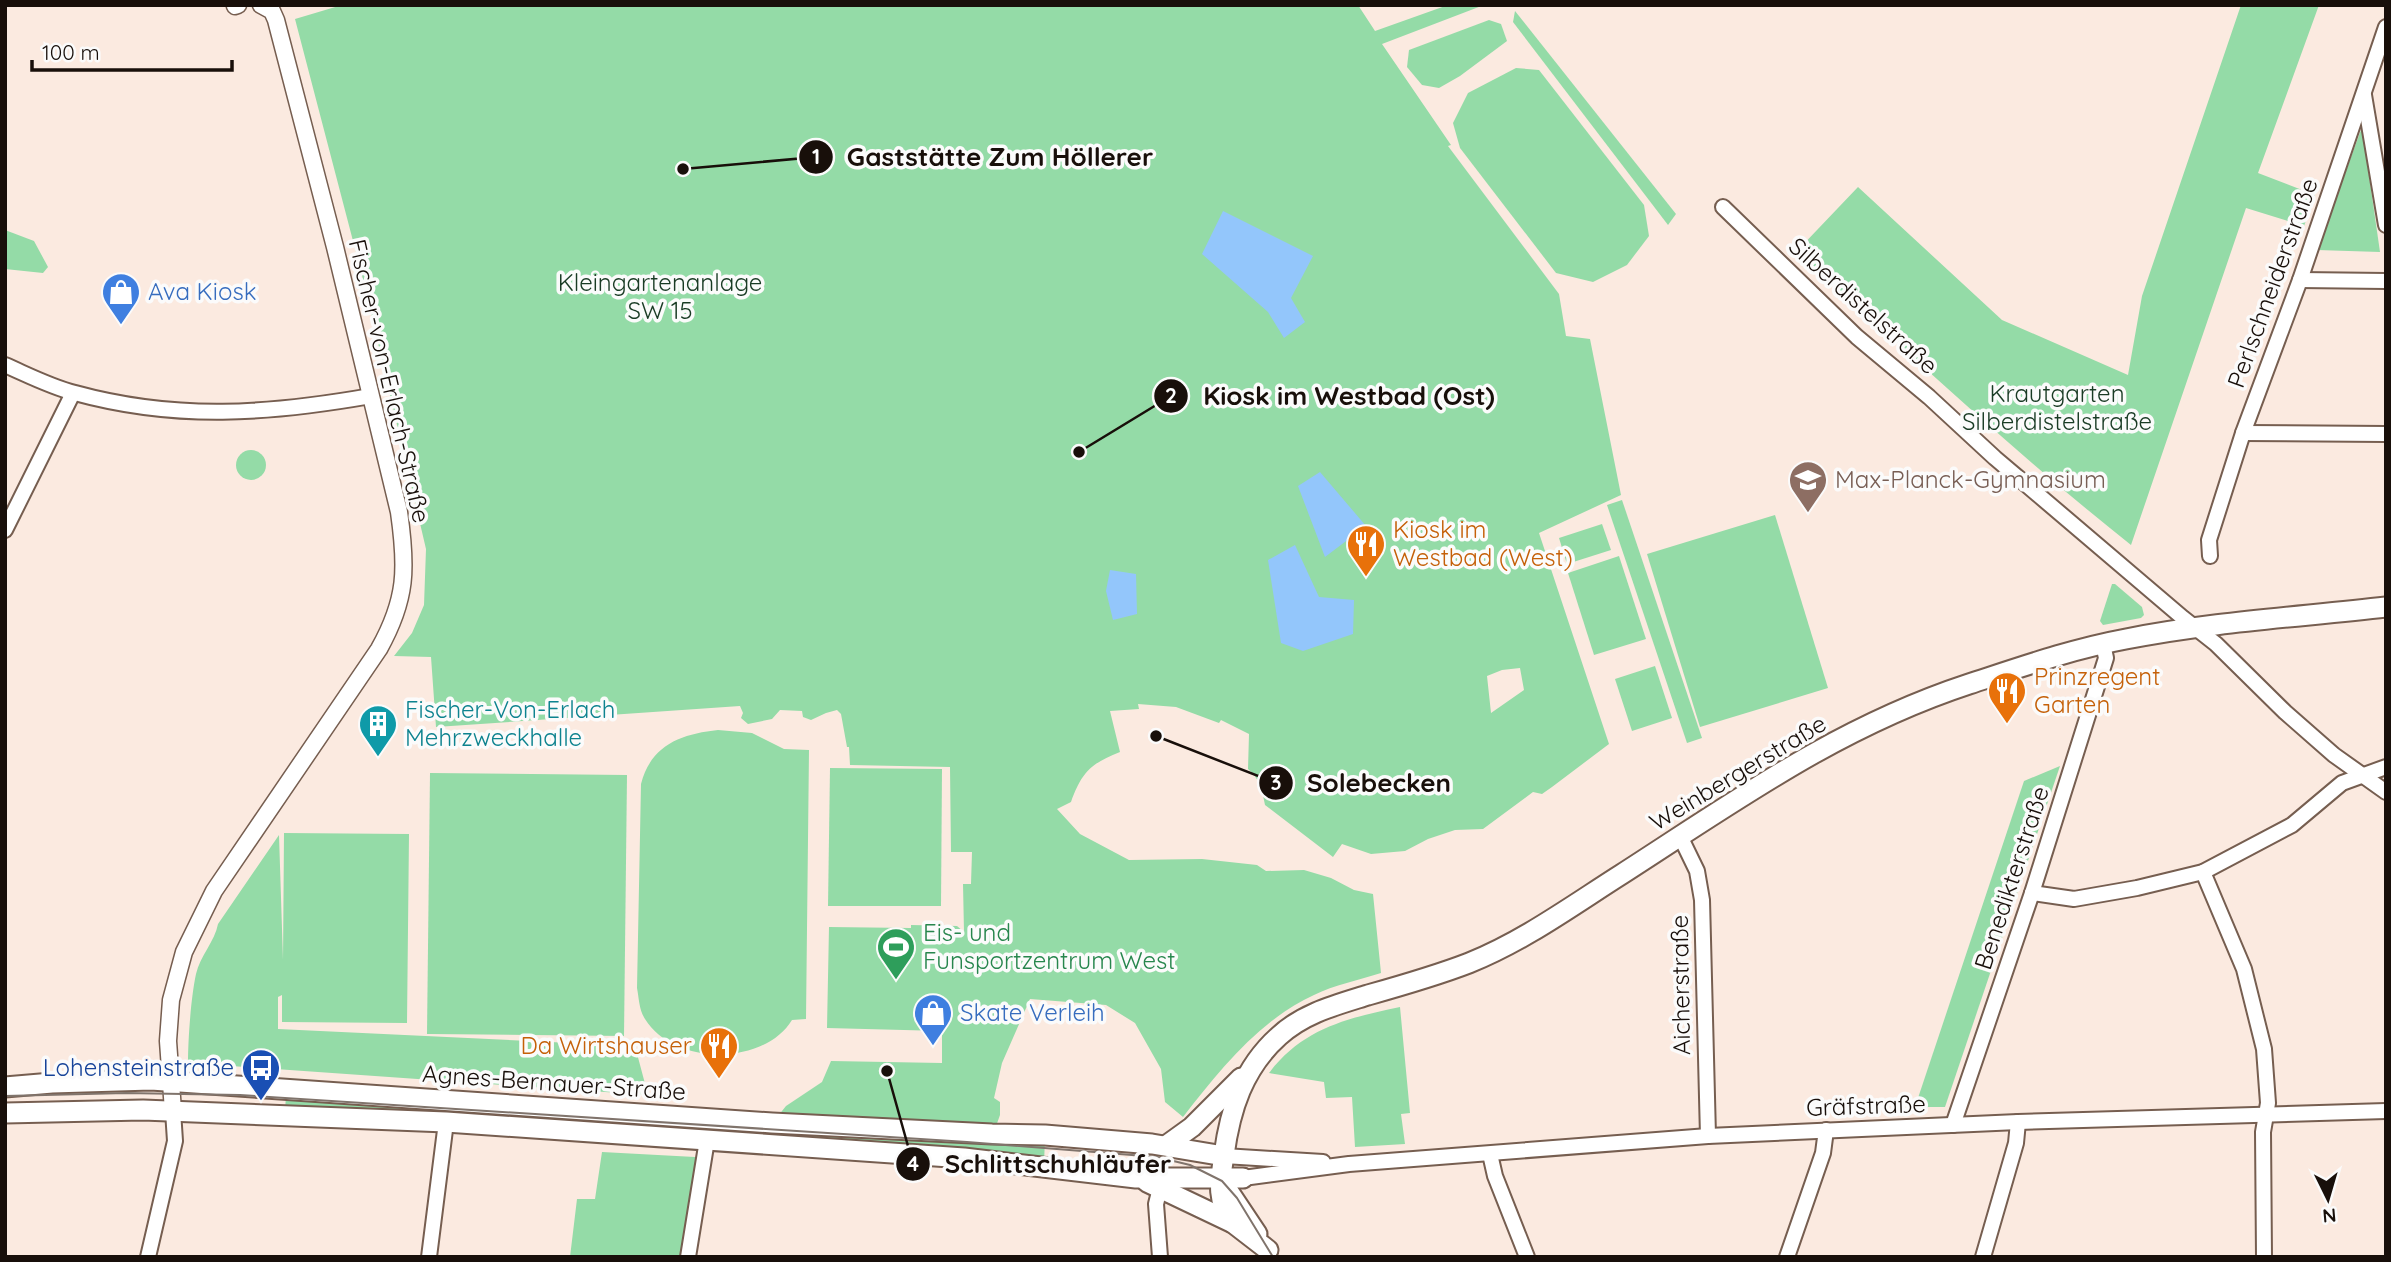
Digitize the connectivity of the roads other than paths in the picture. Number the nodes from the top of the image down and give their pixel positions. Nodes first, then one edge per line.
1 (267, 8) edge
2 (2386, 27) edge
3 (2364, 92) junction
4 (1723, 207) dead end
5 (2386, 225) edge
6 (2300, 279) junction
7 (2386, 281) edge
8 (5, 365) edge
9 (73, 393) junction
10 (371, 396) junction
11 (2243, 433) junction
12 (2386, 434) edge
13 (5, 530) edge
14 (2210, 556) dead end
15 (2386, 607) edge
16 (2198, 628) junction
17 (2103, 644) junction
18 (2386, 767) edge
19 (2360, 775) junction
20 (2386, 792) edge
21 (1680, 836) junction
22 (2203, 872) junction
23 (2032, 892) junction
24 (1250, 1069) junction
25 (171, 1082) junction
26 (5, 1087) edge
27 (173, 1111) junction
28 (2386, 1111) edge
29 (5, 1113) edge
30 (2266, 1116) junction
31 (446, 1122) junction
32 (2018, 1122) junction
33 (1953, 1125) junction
34 (1826, 1130) junction
35 (1708, 1136) junction
36 (707, 1140) junction
37 (1167, 1145) junction
38 (1490, 1154) junction
39 (1224, 1156) junction
40 (1349, 1164) junction
41 (1136, 1178) junction
42 (1243, 1178) junction
43 (1214, 1179) junction
44 (1160, 1188) junction
45 (1233, 1223) junction
46 (1270, 1254) edge
47 (148, 1257) edge
48 (429, 1257) edge
49 (688, 1257) edge
50 (1160, 1257) edge
51 (1527, 1257) edge
52 (1787, 1257) edge
53 (1983, 1257) edge
54 (2264, 1257) edge

1 - 10 street, Fischer-von-Erlach-Straße
2 - 3 street, Perlschneiderstraße
3 - 5 street
3 - 6 street, Perlschneiderstraße
4 - 16 street, Silberdistelstraße
6 - 7 street
6 - 11 street, Perlschneiderstraße
8 - 9 street
9 - 10 street
9 - 13 street
10 - 25 street, Fischer-von-Erlach-Straße
11 - 12 street
11 - 14 street, Perlschneiderstraße
15 - 16 main road, Weinbergerstraße
16 - 17 main road, Weinbergerstraße
16 - 19 street, Silberdistelstraße
17 - 21 main road, Weinbergerstraße
17 - 23 street, Benedikterstraße
18 - 19 street
19 - 20 street, Silberdistelstraße
19 - 22 street
21 - 24 main road, Weinbergerstraße
21 - 35 street, Aicherstraße
22 - 23 street
22 - 30 street
23 - 33 street, Benedikterstraße
24 - 37 main road
24 - 39 main road, Weinbergerstraße
25 - 26 main road, Agnes-Bernauer-Straße
25 - 27 street
25 - 37 main road, Agnes-Bernauer-Straße
27 - 29 main road, Agnes-Bernauer-Straße
27 - 31 main road, Agnes-Bernauer-Straße
27 - 47 street
28 - 30 street, Gräfstraße
30 - 32 street, Gräfstraße
30 - 54 street
31 - 36 main road, Agnes-Bernauer-Straße
31 - 48 street
32 - 33 street, Gräfstraße
32 - 53 street
33 - 34 street, Gräfstraße
34 - 35 street, Gräfstraße
34 - 52 street
35 - 38 street, Gräfstraße
36 - 41 main road, Agnes-Bernauer-Straße
36 - 49 street
37 - 39 main road, Agnes-Bernauer-Straße
38 - 40 street, Gräfstraße
38 - 51 street
39 - 40 street, Gräfstraße
39 - 42 main road
39 - 43 main road, Weinbergerstraße
40 - 42 street, Gräfstraße
41 - 43 main road, Agnes-Bernauer-Straße
41 - 44 main road, Agnes-Bernauer-Straße
42 - 43 main road, Agnes-Bernauer-Straße
43 - 45 main road
43 - 46 main road
44 - 45 main road, Agnes-Bernauer-Straße
44 - 50 street
45 - 46 main road, Agnes-Bernauer-Straße

